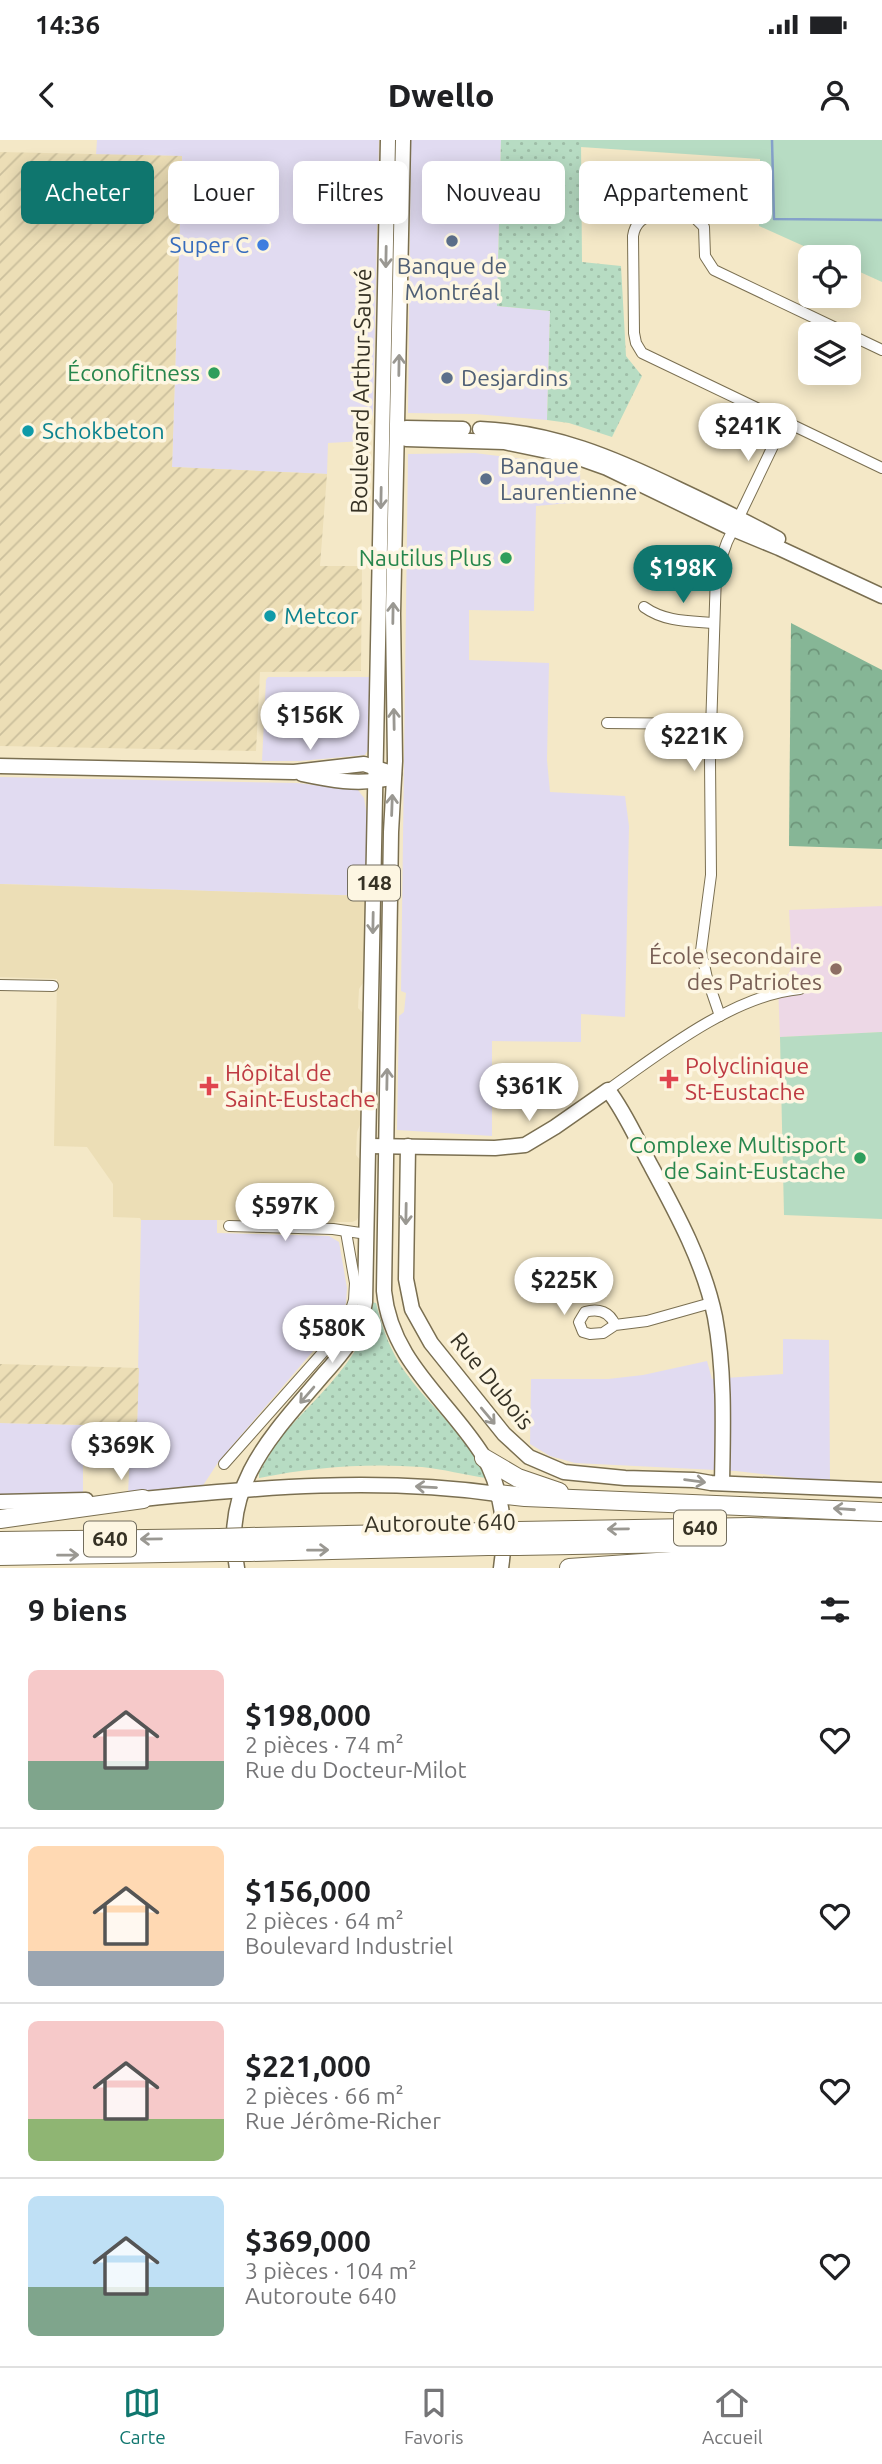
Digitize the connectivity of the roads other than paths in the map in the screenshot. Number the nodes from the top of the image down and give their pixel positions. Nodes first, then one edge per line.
1 (388, 140) edge
2 (403, 140) edge
3 (882, 350) edge
4 (785, 422) junction
5 (463, 429) joint
6 (481, 429) joint
7 (382, 434) junction
8 (402, 434) junction
9 (882, 468) edge
10 (736, 523) junction
11 (882, 589) edge
12 (882, 596) edge
13 (644, 607) dead end
14 (714, 622) junction
15 (607, 723) dead end
16 (711, 724) junction
17 (0, 766) edge
18 (376, 766) junction
19 (294, 772) junction
20 (394, 776) junction
21 (375, 782) junction
22 (0, 985) edge
23 (53, 986) dead end
24 (800, 989) dead end
25 (720, 1016) junction
26 (608, 1090) junction
27 (369, 1146) junction
28 (386, 1146) junction
29 (408, 1146) junction
30 (229, 1226) dead end
31 (346, 1232) junction
32 (367, 1234) junction
33 (711, 1303) junction
34 (615, 1325) dead end
35 (484, 1458) junction
36 (224, 1464) dead end
37 (722, 1483) junction
38 (242, 1490) junction
39 (882, 1490) edge
40 (498, 1494) junction
41 (579, 1498) junction
42 (143, 1499) junction
43 (0, 1502) edge
44 (882, 1512) edge
45 (0, 1518) edge
46 (882, 1531) edge
47 (518, 1538) junction
48 (0, 1541) edge
49 (882, 1544) edge
50 (220, 1545) junction
51 (0, 1556) edge
52 (882, 1559) edge
53 (237, 1568) edge
54 (501, 1568) edge
55 (569, 1568) edge

1 -> 7 main road, Boulevard Arthur-Sauvé / 148
8 -> 2 main road, Boulevard Arthur-Sauvé / 148
3 - 4 street
4 - 9 street
4 - 10 street
5 - 6 street
5 - 8 main road
6 - 10 main road
7 - 8 street
7 -> 18 main road, Boulevard Arthur-Sauvé / 148
8 - 10 main road
20 -> 8 main road, Boulevard Arthur-Sauvé / 148
10 - 11 main road
10 - 12 main road
10 - 14 street
13 - 14 street
14 - 16 street
15 - 16 street
16 - 25 street
17 - 19 main road
18 - 19 main road
18 - 20 main road
18 - 21 main road, Boulevard Arthur-Sauvé / 148
19 - 21 main road
20 - 21 main road
28 -> 20 main road, Boulevard Arthur-Sauvé / 148
21 -> 27 main road, Boulevard Arthur-Sauvé / 148
22 - 23 street
24 - 25 street
25 - 26 street
26 - 29 main road
26 - 33 main road
27 - 28 main road
27 - 32 main road, Boulevard Arthur-Sauvé / 148
28 - 29 main road
28 - 35 main road, Boulevard Arthur-Sauvé / 148
29 -> 37 main road, Rue Dubois
30 - 31 street
31 - 32 street
31 - 36 street
32 -> 38 main road, Boulevard Arthur-Sauvé / 148
33 - 34 street
33 - 37 main road
35 - 40 main road, Boulevard Arthur-Sauvé / 148
35 - 41 highway
37 - 39 main road, Rue Dubois
40 -> 38 main road
38 - 42 main road
38 - 53 main road, Boulevard Arthur-Sauvé / 148
40 - 41 highway
40 - 54 main road, Boulevard Arthur-Sauvé / 148
44 -> 41 highway
42 - 43 main road
42 - 45 highway
46 -> 47 highway, Autoroute 640 / 640
47 - 49 highway, Autoroute 640 / 640
47 - 50 highway, Autoroute 640 / 640, bridge
50 -> 48 highway, Autoroute 640 / 640
51 -> 50 highway, Autoroute 640 / 640
52 - 55 highway

